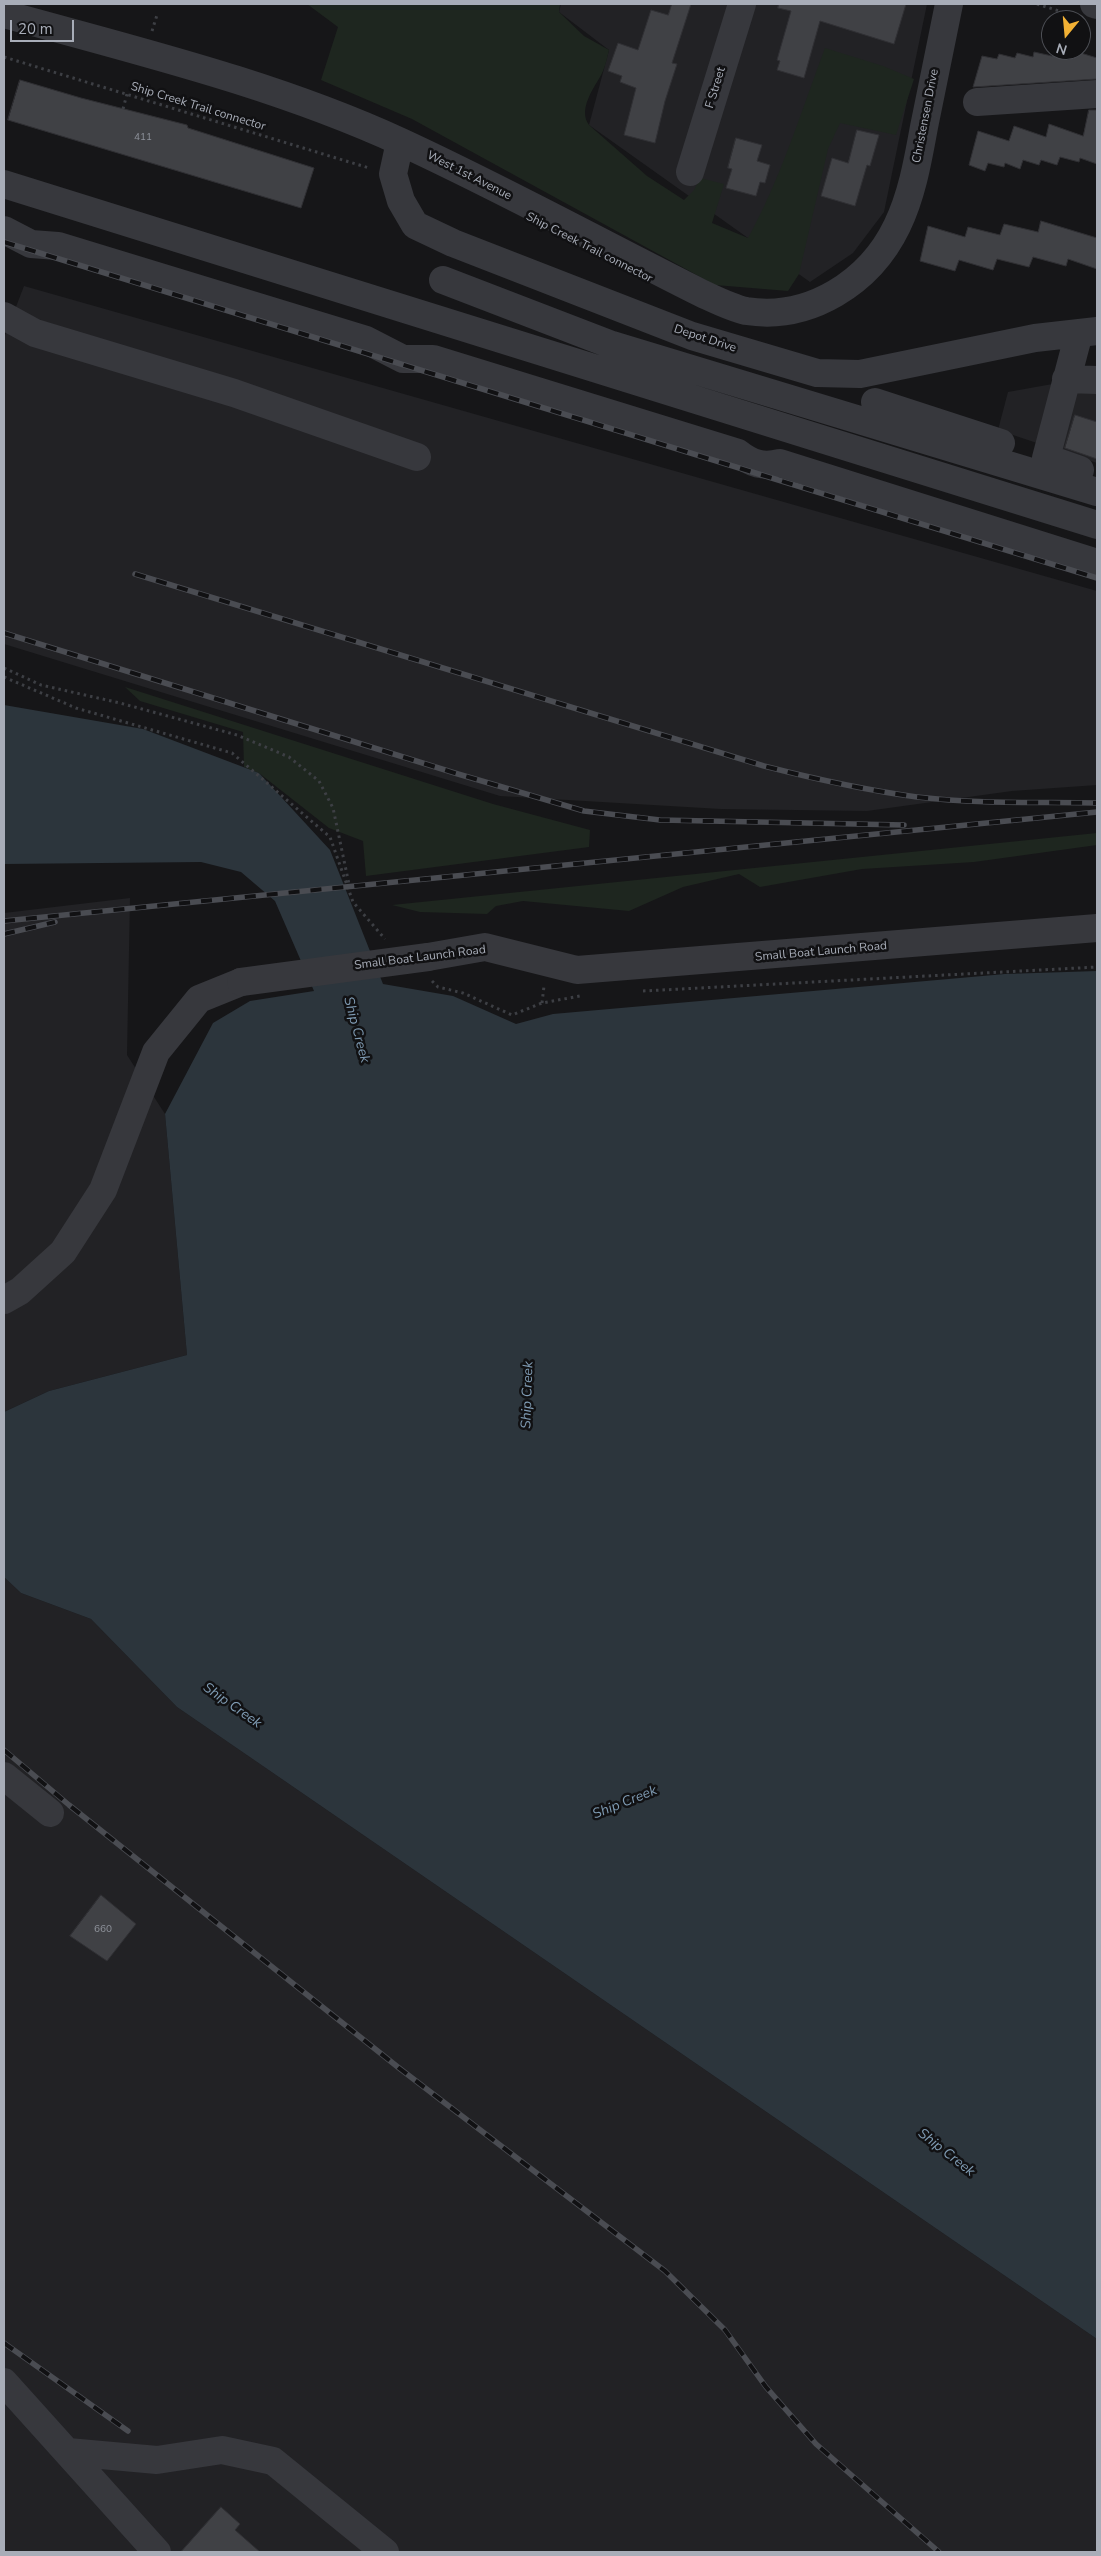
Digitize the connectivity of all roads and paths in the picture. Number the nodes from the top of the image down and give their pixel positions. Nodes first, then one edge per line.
1 (742, 4) edge
2 (949, 4) edge
3 (1037, 4) edge
4 (1090, 8) edge
5 (4, 14) edge
6 (157, 15) dead end
7 (151, 35) dead end
8 (4, 57) edge
9 (127, 94) junction
10 (1097, 94) edge
11 (976, 102) dead end
12 (123, 109) dead end
13 (400, 142) junction
14 (690, 172) dead end
15 (394, 174) junction
16 (4, 184) edge
17 (897, 226) joint
18 (4, 230) edge
19 (443, 280) dead end
20 (4, 316) edge
21 (1088, 332) edge
22 (1066, 378) junction
23 (1097, 380) edge
24 (875, 402) dead end
25 (417, 457) dead end
26 (1046, 458) junction
27 (1097, 475) edge
28 (1097, 492) edge
29 (1097, 525) edge
30 (1097, 563) edge
31 (4, 668) edge
32 (4, 676) edge
33 (353, 902) junction
34 (1097, 928) edge
35 (390, 944) dead end
36 (1097, 968) edge
37 (429, 969) junction
38 (637, 991) dead end
39 (588, 994) dead end
40 (4, 1300) edge
41 (4, 1776) edge
42 (50, 1813) dead end
43 (4, 2382) edge
44 (68, 2452) junction
45 (157, 2552) edge
46 (385, 2552) edge

1 - 14 street, F Street
2 - 17 street, Christensen Drive
3 - 4 path
5 - 13 street, West 1st Avenue
6 - 7 path
8 - 9 path, Ship Creek Trail connector
9 - 12 path
9 - 15 path, Ship Creek Trail connector
10 - 11 street
13 - 15 street, Depot Drive
13 - 17 street, West 1st Avenue
15 - 21 street, Depot Drive
16 - 29 street
18 - 30 street
19 - 28 street
20 - 25 street
21 - 22 street
22 - 23 street
22 - 26 street
24 - 26 street
26 - 27 street
31 - 33 path
32 - 33 path
33 - 35 path
34 - 37 street, Small Boat Launch Road
36 - 38 path
37 - 39 path
37 - 40 street, Small Boat Launch Road, bridge
41 - 42 street
43 - 44 street
44 - 45 street
44 - 46 street

